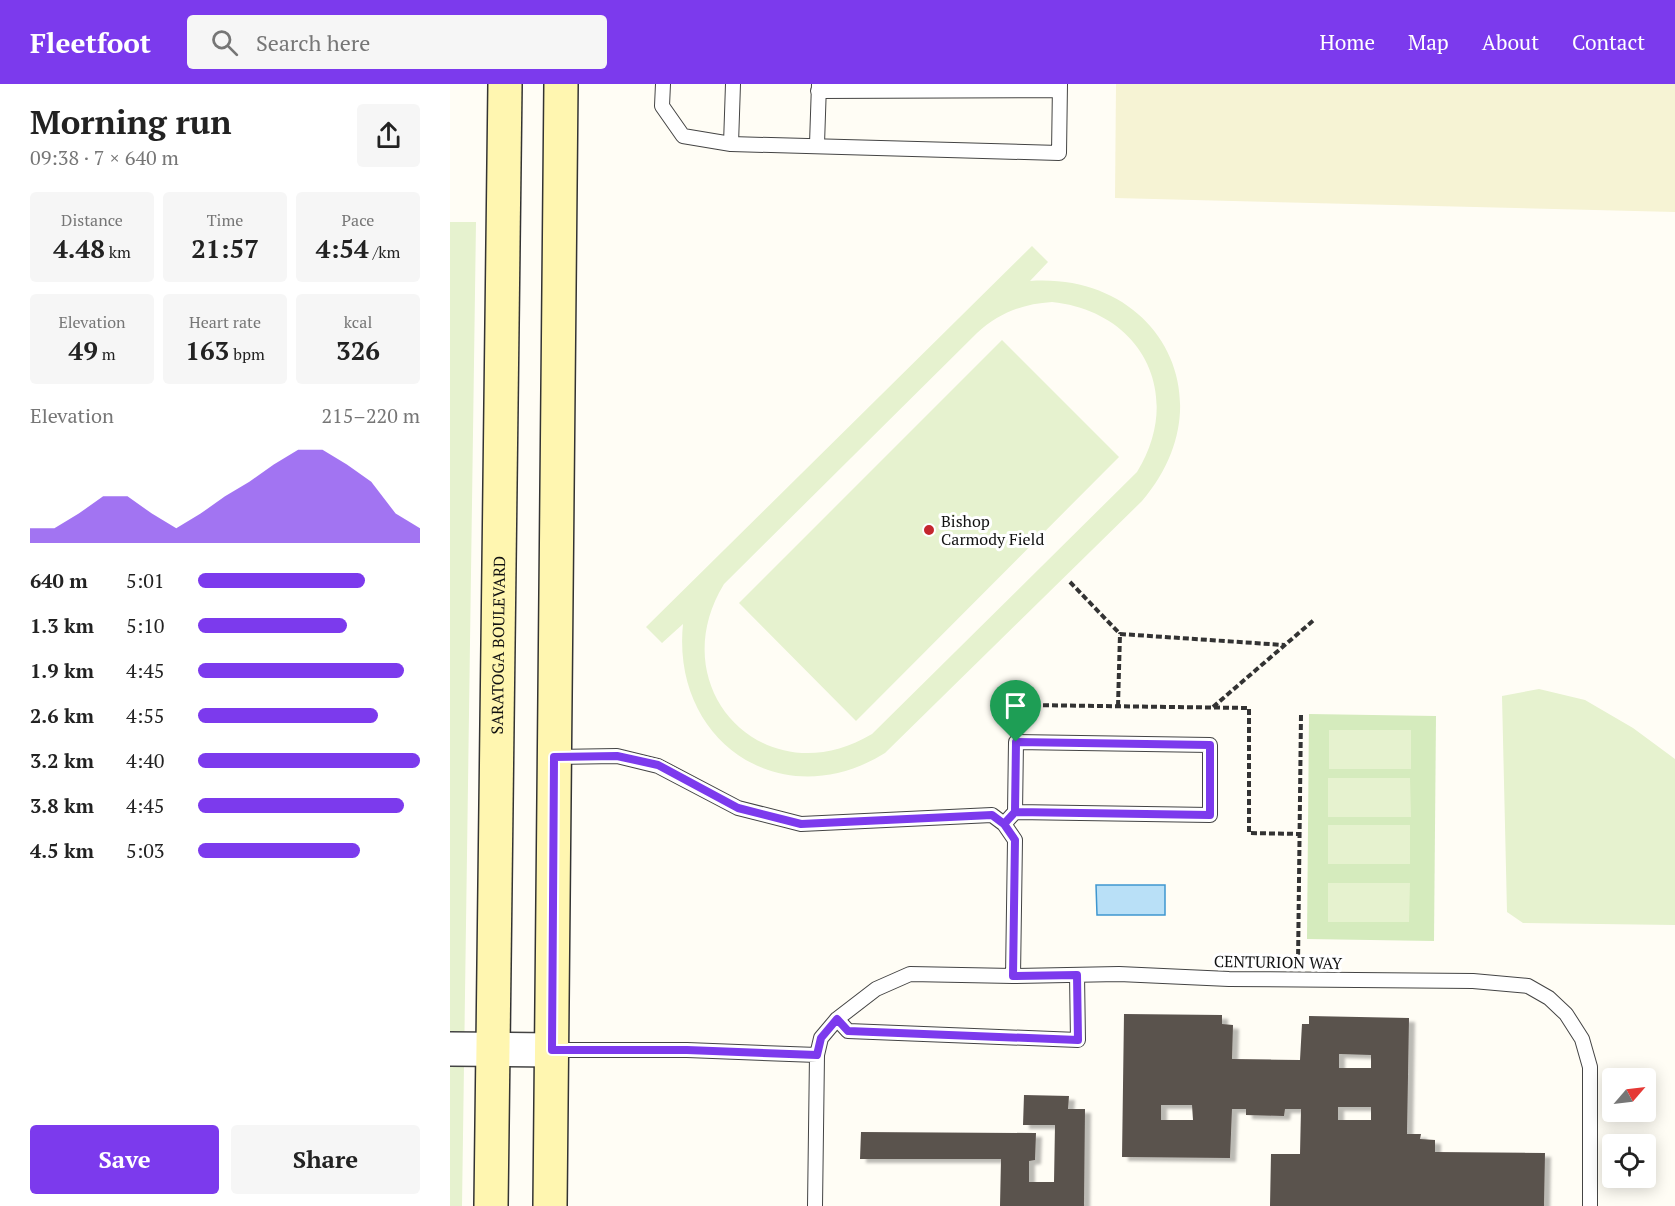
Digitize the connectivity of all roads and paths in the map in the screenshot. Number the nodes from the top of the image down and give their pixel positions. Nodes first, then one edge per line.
1 (505, 84) edge
2 (561, 84) edge
3 (663, 84) edge
4 (732, 84) edge
5 (819, 87) edge
6 (1059, 87) edge
7 (731, 144) junction
8 (817, 144) junction
9 (1070, 582) dead end
10 (1315, 619) dead end
11 (1120, 634) junction
12 (1284, 645) junction
13 (1118, 706) dead end
14 (1213, 707) dead end
15 (1301, 715) dead end
16 (554, 757) junction
17 (1015, 812) junction
18 (1004, 824) junction
19 (1077, 975) junction
20 (1013, 976) junction
21 (1298, 980) junction
22 (837, 1019) junction
23 (450, 1049) edge
24 (493, 1049) junction
25 (552, 1050) junction
26 (817, 1055) junction
27 (491, 1206) edge
28 (550, 1206) edge
29 (815, 1206) edge
30 (1590, 1206) edge

1 - 24 main road, SARATOGA BOULEVARD
2 - 16 main road
3 - 7 lane
4 - 7 lane
5 - 6 lane
5 - 8 lane
6 - 8 lane
7 - 8 lane
9 - 11 path
10 - 12 path
11 - 12 path
11 - 13 path
12 - 14 path
15 - 21 path
16 - 18 lane
16 - 25 main road
17 - 17 lane
17 - 18 lane
18 - 20 lane
19 - 20 lane, CENTURION WAY
19 - 21 lane, CENTURION WAY
19 - 22 lane
20 - 22 lane, CENTURION WAY
21 - 30 lane, CENTURION WAY
22 - 26 lane, CENTURION WAY
23 - 24 street
24 - 25 street
24 - 27 main road, SARATOGA BOULEVARD
25 - 26 lane
25 - 28 main road
26 - 29 lane, CENTURION WAY

